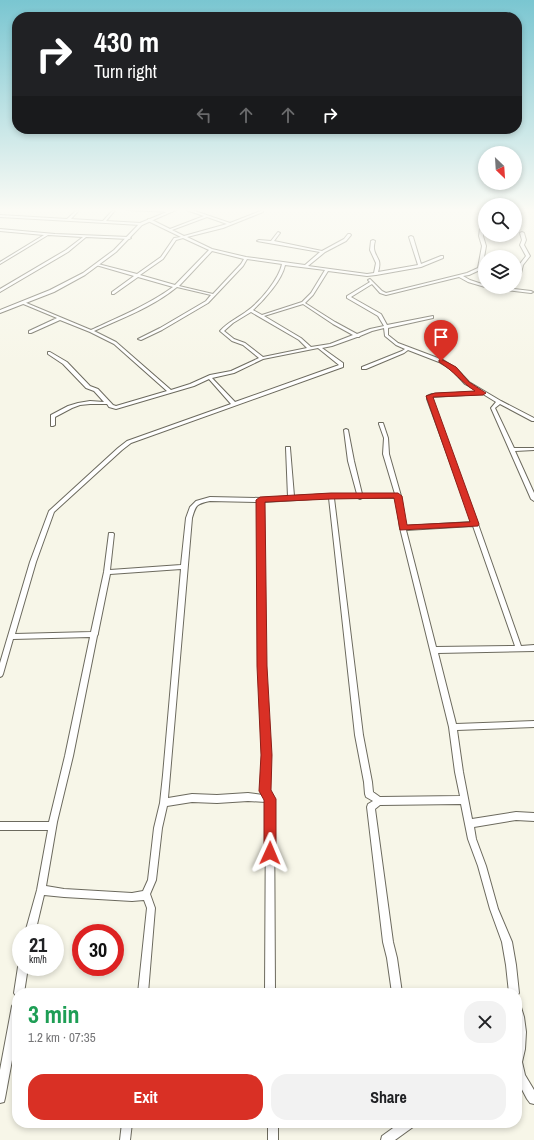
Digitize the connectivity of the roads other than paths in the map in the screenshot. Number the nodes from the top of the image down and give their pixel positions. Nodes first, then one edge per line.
1 (48, 262) edge
2 (101, 262) edge
3 (157, 262) edge
4 (199, 262) edge
5 (244, 262) edge
6 (278, 262) edge
7 (310, 262) edge
8 (377, 262) edge
9 (419, 262) edge
10 (430, 262) edge
11 (284, 263) junction
12 (98, 265) junction
13 (307, 265) junction
14 (420, 266) junction
15 (327, 270) junction
16 (478, 270) edge
17 (376, 274) junction
18 (367, 275) junction
19 (139, 276) junction
20 (460, 276) junction
21 (372, 283) junction
22 (478, 284) edge
23 (175, 286) junction
24 (0, 291) edge
25 (522, 291) edge
26 (531, 292) dead end
27 (113, 293) dead end
28 (214, 295) junction
29 (303, 302) junction
30 (23, 303) junction
31 (251, 310) junction
32 (1, 311) edge
33 (261, 316) junction
34 (432, 317) dead end
35 (61, 318) junction
36 (386, 327) junction
37 (91, 331) junction
38 (30, 332) dead end
39 (358, 336) junction
40 (140, 339) dead end
41 (320, 348) junction
42 (311, 349) junction
43 (408, 349) junction
44 (49, 353) dead end
45 (262, 358) junction
46 (364, 368) dead end
47 (209, 377) junction
48 (168, 392) junction
49 (483, 393) junction
50 (499, 402) junction
51 (109, 403) junction
52 (234, 404) junction
53 (533, 418) edge
54 (381, 424) dead end
55 (53, 425) dead end
56 (346, 430) dead end
57 (288, 448) dead end
58 (534, 449) edge
59 (513, 450) junction
60 (532, 491) edge
61 (331, 496) junction
62 (398, 496) junction
63 (360, 497) junction
64 (291, 498) junction
65 (534, 499) edge
66 (260, 500) junction
67 (475, 524) junction
68 (403, 528) junction
69 (111, 534) dead end
70 (184, 567) junction
71 (107, 572) junction
72 (95, 634) junction
73 (11, 637) junction
74 (534, 648) edge
75 (519, 649) junction
76 (435, 650) junction
77 (0, 674) edge
78 (534, 724) edge
79 (453, 727) junction
80 (369, 794) junction
81 (270, 799) junction
82 (464, 800) junction
83 (379, 801) junction
84 (164, 803) junction
85 (371, 807) junction
86 (534, 817) edge
87 (469, 824) junction
88 (0, 826) edge
89 (53, 826) junction
90 (41, 890) junction
91 (146, 894) junction
92 (32, 924) edge
93 (22, 976) edge
94 (20, 988) edge
95 (143, 988) edge
96 (270, 988) edge
97 (396, 988) edge
98 (513, 988) edge
99 (12, 1033) edge
100 (522, 1079) edge
101 (0, 1098) edge
102 (534, 1099) edge
103 (126, 1128) edge
104 (273, 1128) edge
105 (402, 1128) edge
106 (125, 1140) edge
107 (273, 1140) edge
108 (386, 1140) edge

1 - 24 street
2 - 12 street
3 - 19 street
4 - 23 street
5 - 28 street
6 - 11 street
7 - 13 street
8 - 17 street
9 - 14 street
10 - 14 street
11 - 13 street
11 - 31 street
12 - 19 street
12 - 30 street
13 - 15 street
14 - 17 street
15 - 18 street
15 - 29 street
16 - 20 street
17 - 18 street
18 - 21 street
19 - 23 street
19 - 27 street
20 - 21 street
20 - 22 street
21 - 36 street
23 - 28 street
23 - 37 street
25 - 26 street
28 - 40 street
29 - 33 street
29 - 39 street
30 - 32 street
30 - 35 street
31 - 33 street
31 - 45 street
33 - 42 street
34 - 36 street
35 - 37 street
35 - 38 street
36 - 39 street
36 - 43 street
37 - 48 street
39 - 41 street
41 - 42 street
41 - 52 street
42 - 45 street
43 - 46 street
43 - 49 street
44 - 51 street
45 - 47 street
47 - 48 street
47 - 52 street
48 - 51 street
49 - 50 street
49 - 67 street
50 - 53 street
50 - 59 street
51 - 55 street
52 - 73 street
54 - 62 street
56 - 63 street
57 - 64 street
58 - 59 street
59 - 60 street
60 - 65 street
61 - 63 street
61 - 64 street
61 - 80 street
62 - 63 street
62 - 68 street
64 - 66 street
66 - 70 street
66 - 81 street
67 - 68 street
67 - 75 street
68 - 76 street
69 - 71 street
70 - 71 street
70 - 84 street
71 - 72 street
72 - 73 street
72 - 89 street
73 - 77 street
74 - 75 street
75 - 76 street
76 - 79 street
78 - 79 street
79 - 82 street
80 - 83 street
80 - 85 street
81 - 84 street
81 - 96 street
82 - 83 street
82 - 87 street
83 - 85 street
84 - 91 street
85 - 97 street
86 - 87 street
87 - 98 street
88 - 89 street
89 - 90 street
90 - 91 street
90 - 92 street
91 - 95 street
93 - 94 street
99 - 101 street
100 - 102 street
103 - 106 street
104 - 107 street
105 - 108 street

